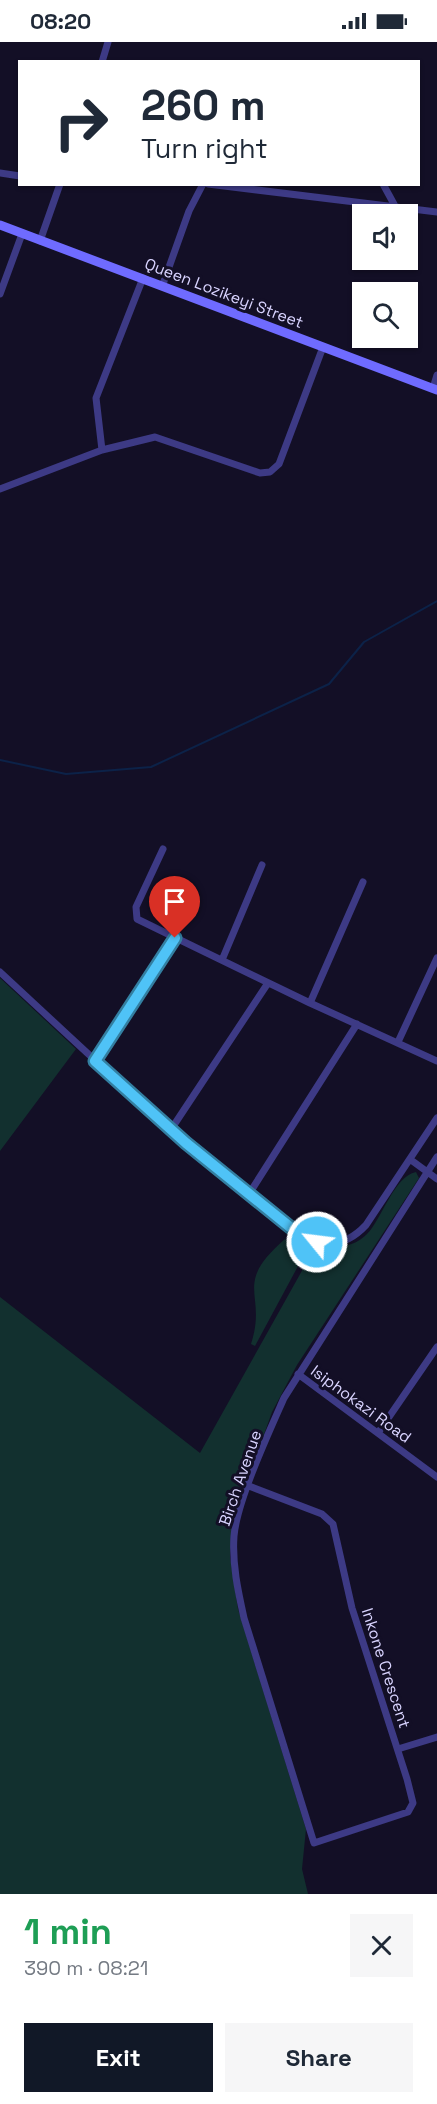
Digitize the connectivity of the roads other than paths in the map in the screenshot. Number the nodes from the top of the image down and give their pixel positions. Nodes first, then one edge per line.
1 (108, 42) edge
2 (103, 60) edge
3 (0, 173) edge
4 (18, 176) edge
5 (59, 186) edge
6 (202, 186) edge
7 (225, 186) edge
8 (384, 186) edge
9 (378, 204) edge
10 (394, 204) edge
11 (418, 209) edge
12 (437, 212) edge
13 (0, 225) edge
14 (22, 234) junction
15 (40, 241) junction
16 (142, 278) junction
17 (163, 285) junction
18 (0, 294) edge
19 (323, 347) junction
20 (437, 375) edge
21 (435, 389) edge
22 (102, 450) junction
23 (0, 489) edge
24 (163, 849) dead end
25 (262, 865) dead end
26 (363, 882) dead end
27 (175, 938) junction
28 (437, 958) edge
29 (222, 960) junction
30 (0, 972) edge
31 (268, 983) junction
32 (310, 1004) junction
33 (357, 1024) junction
34 (398, 1042) junction
35 (95, 1061) junction
36 (437, 1061) edge
37 (437, 1118) edge
38 (170, 1131) junction
39 (437, 1157) edge
40 (411, 1160) junction
41 (428, 1172) junction
42 (437, 1179) edge
43 (249, 1194) junction
44 (437, 1347) edge
45 (298, 1374) junction
46 (378, 1433) junction
47 (437, 1477) edge
48 (249, 1486) junction
49 (437, 1737) edge
50 (398, 1749) junction
51 (314, 1843) joint

1 - 2 street
3 - 4 street
5 - 15 street
6 - 17 street
7 - 9 street
8 - 10 street
11 - 12 street
13 - 14 main road, Queen Lozikeyi Street
14 - 15 main road, Queen Lozikeyi Street
14 - 18 street
15 - 16 main road, Queen Lozikeyi Street
16 - 17 main road, Queen Lozikeyi Street
16 - 22 street
17 - 19 main road, Queen Lozikeyi Street
19 - 21 main road, Queen Lozikeyi Street
19 - 22 street
20 - 21 street
22 - 23 street
24 - 27 street
25 - 29 street
26 - 32 street
27 - 29 street
27 - 35 street
28 - 34 street
29 - 31 street
30 - 35 street
31 - 32 street
31 - 38 street
32 - 33 street
33 - 34 street
33 - 43 street
34 - 36 street
35 - 38 street
37 - 40 street
38 - 43 street
39 - 41 street, Birch Avenue
40 - 41 street
40 - 43 street
41 - 42 street
41 - 45 street, Birch Avenue
44 - 46 street
45 - 46 street, Isiphokazi Road
45 - 48 street, Birch Avenue
46 - 47 street, Isiphokazi Road
48 - 50 street, Inkone Crescent
48 - 51 street, Birch Avenue
49 - 50 street
50 - 51 street, Inkone Crescent

